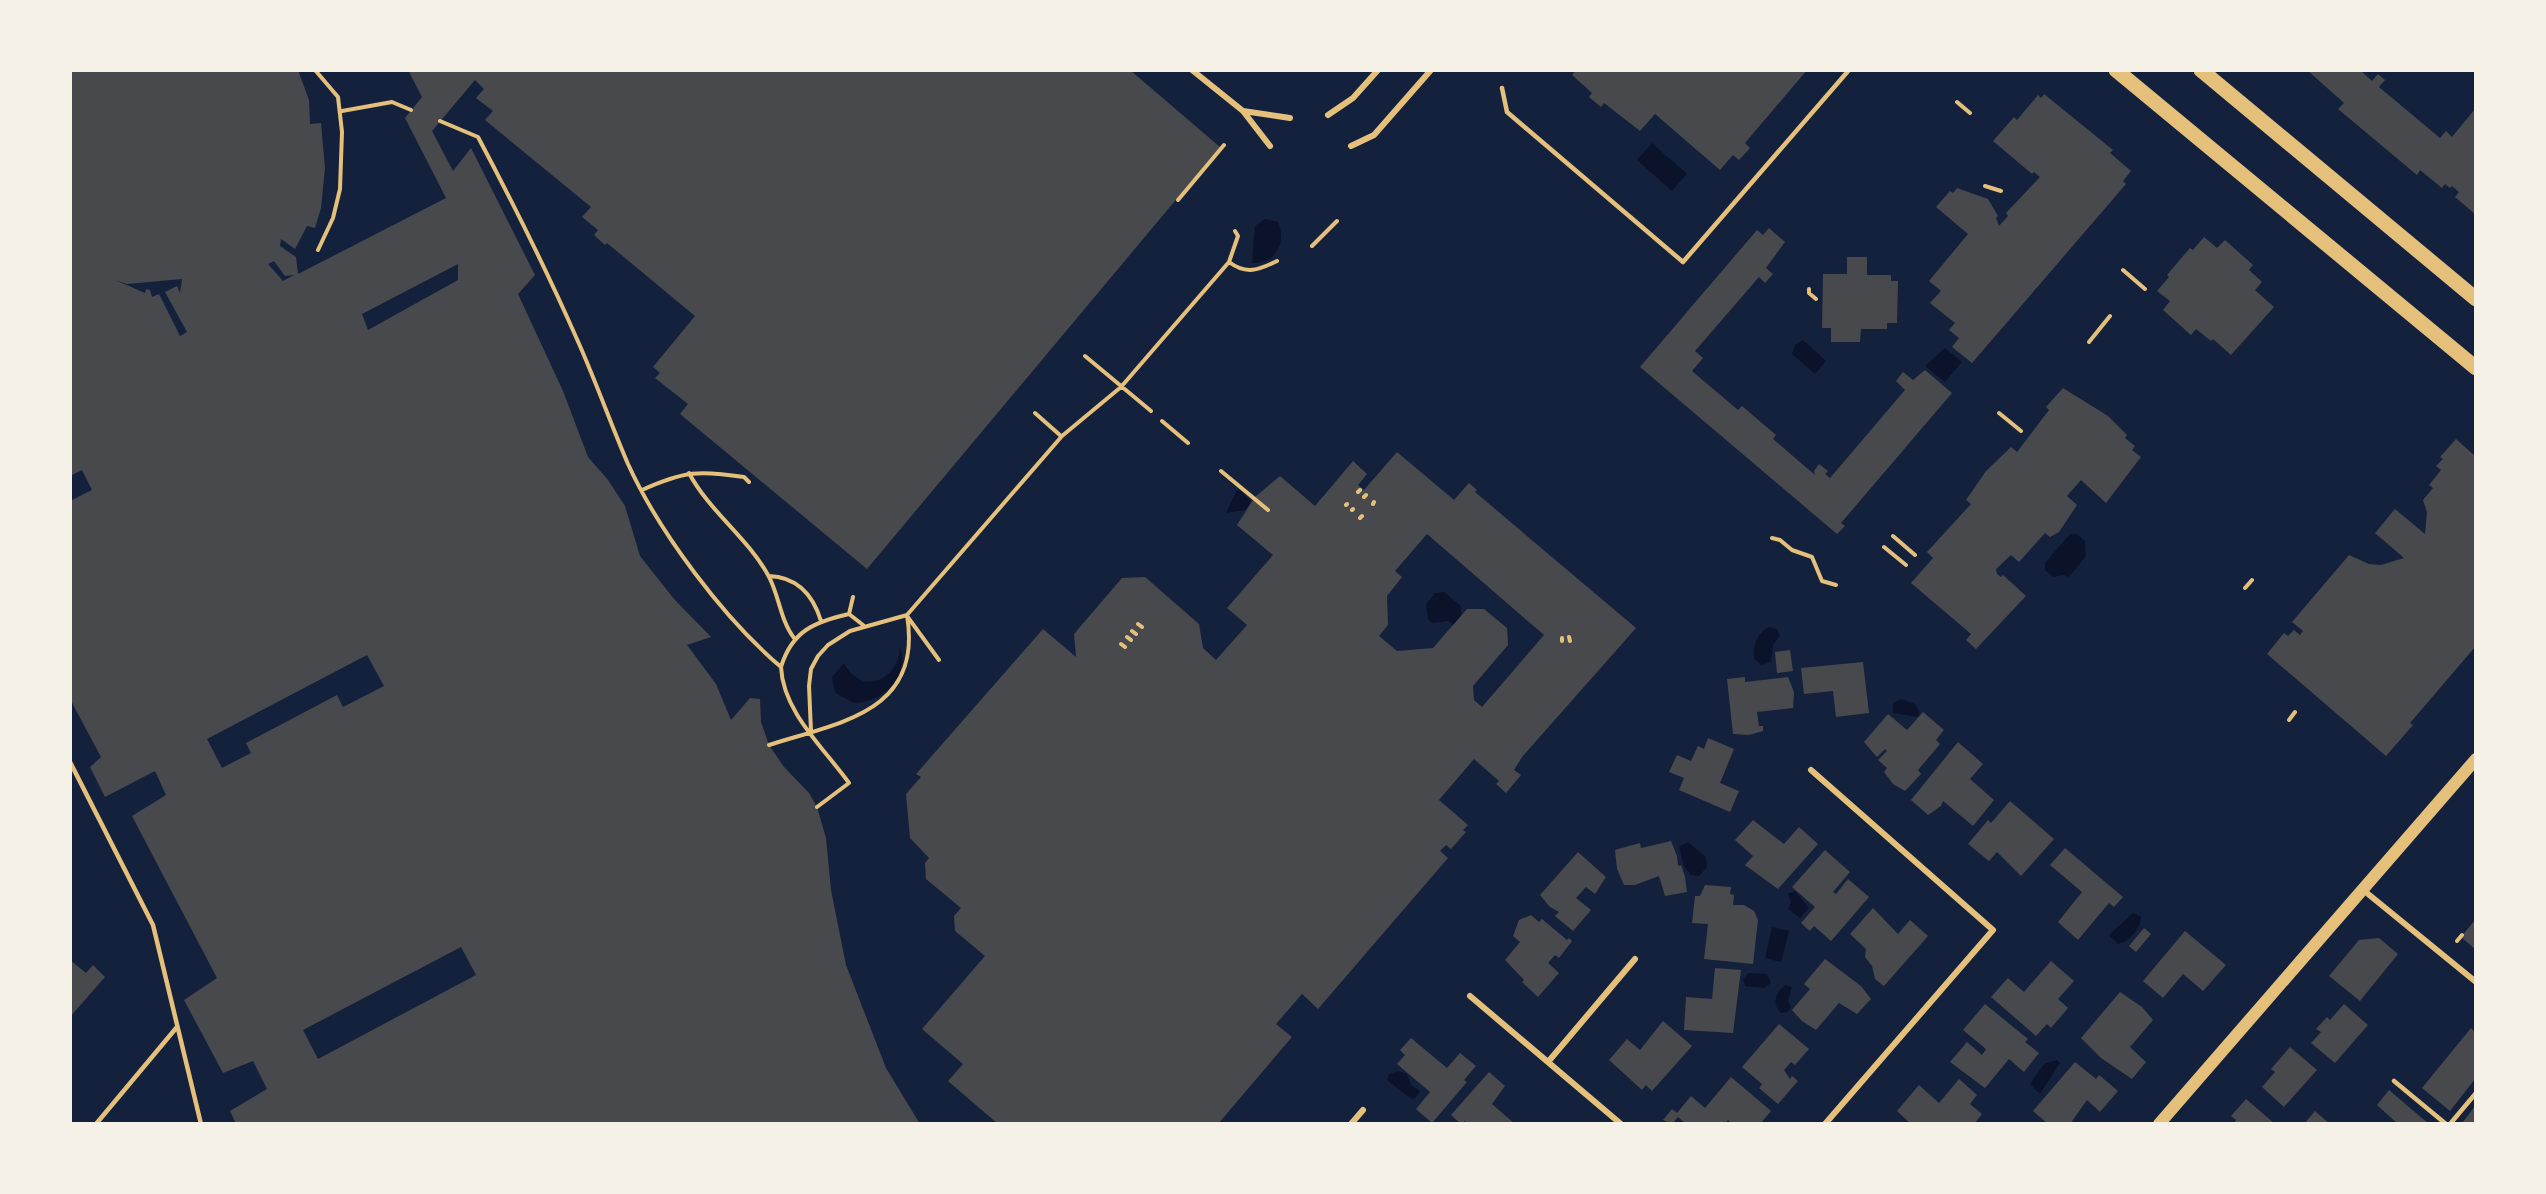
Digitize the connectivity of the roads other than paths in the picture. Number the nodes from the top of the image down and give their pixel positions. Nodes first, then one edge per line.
1 (1192, 70) edge
2 (1378, 70) edge
3 (1431, 70) edge
4 (1849, 70) edge
5 (2116, 70) edge
6 (2201, 70) edge
7 (1502, 88) dead end
8 (1243, 111) junction
9 (1328, 115) dead end
10 (1290, 118) dead end
11 (1351, 146) dead end
12 (1270, 147) dead end
13 (2475, 299) edge
14 (2475, 368) edge
15 (2475, 759) edge
16 (70, 762) edge
17 (1811, 770) dead end
18 (2361, 889) junction
19 (1635, 959) dead end
20 (2475, 982) edge
21 (1470, 996) dead end
22 (177, 1027) junction
23 (1548, 1062) junction
24 (2394, 1081) dead end
25 (2475, 1093) edge
26 (1363, 1110) dead end
27 (96, 1124) edge
28 (201, 1124) edge
29 (1351, 1124) edge
30 (1621, 1124) edge
31 (1825, 1124) edge
32 (2159, 1124) edge
33 (2448, 1124) edge

1 - 8 street
2 - 9 street
3 - 11 street
4 - 7 lane
5 - 14 main road
6 - 13 main road
8 - 10 street
8 - 12 street
15 - 18 main road
16 - 22 lane
17 - 31 street
18 - 20 street
18 - 32 main road
19 - 23 street
21 - 23 street
22 - 27 lane
22 - 28 lane
23 - 30 street
24 - 33 lane
25 - 33 lane
26 - 29 street

